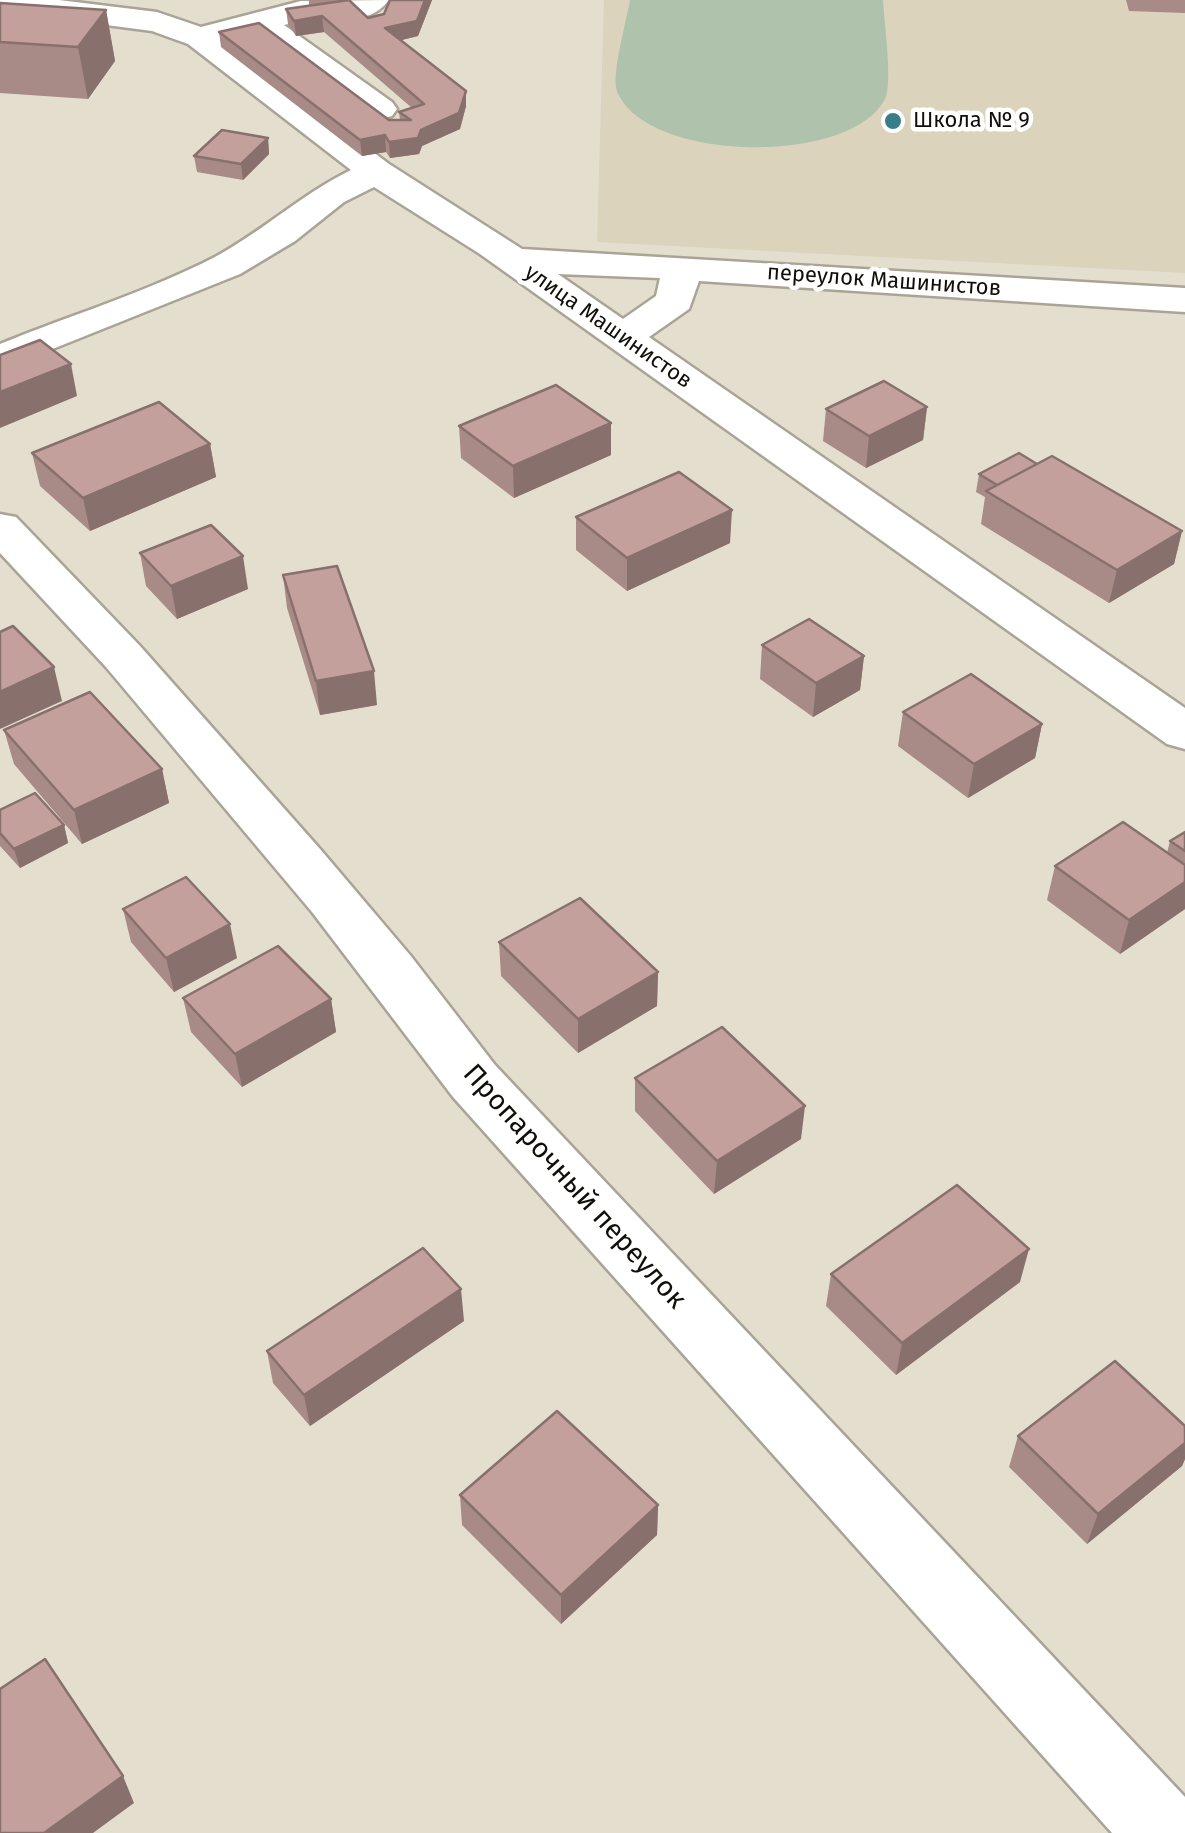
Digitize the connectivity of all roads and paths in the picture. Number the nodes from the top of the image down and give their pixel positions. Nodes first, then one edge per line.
1 (373, 0) edge
2 (0, 2) edge
3 (278, 12) edge
4 (199, 38) junction
5 (380, 109) edge
6 (376, 172) junction
7 (511, 260) junction
8 (682, 268) junction
9 (1185, 300) edge
10 (619, 334) junction
11 (0, 358) edge
12 (0, 527) edge
13 (1185, 732) edge
14 (1165, 1833) edge

1 - 3 street
2 - 4 street, улица Машинистов
3 - 4 street
3 - 5 street
4 - 6 street, улица Машинистов
6 - 7 street, улица Машинистов
6 - 11 street
7 - 8 street, переулок Машинистов
7 - 10 street, улица Машинистов
8 - 9 street, переулок Машинистов
8 - 10 street
10 - 13 street, улица Машинистов
12 - 14 street, Пропарочный переулок

